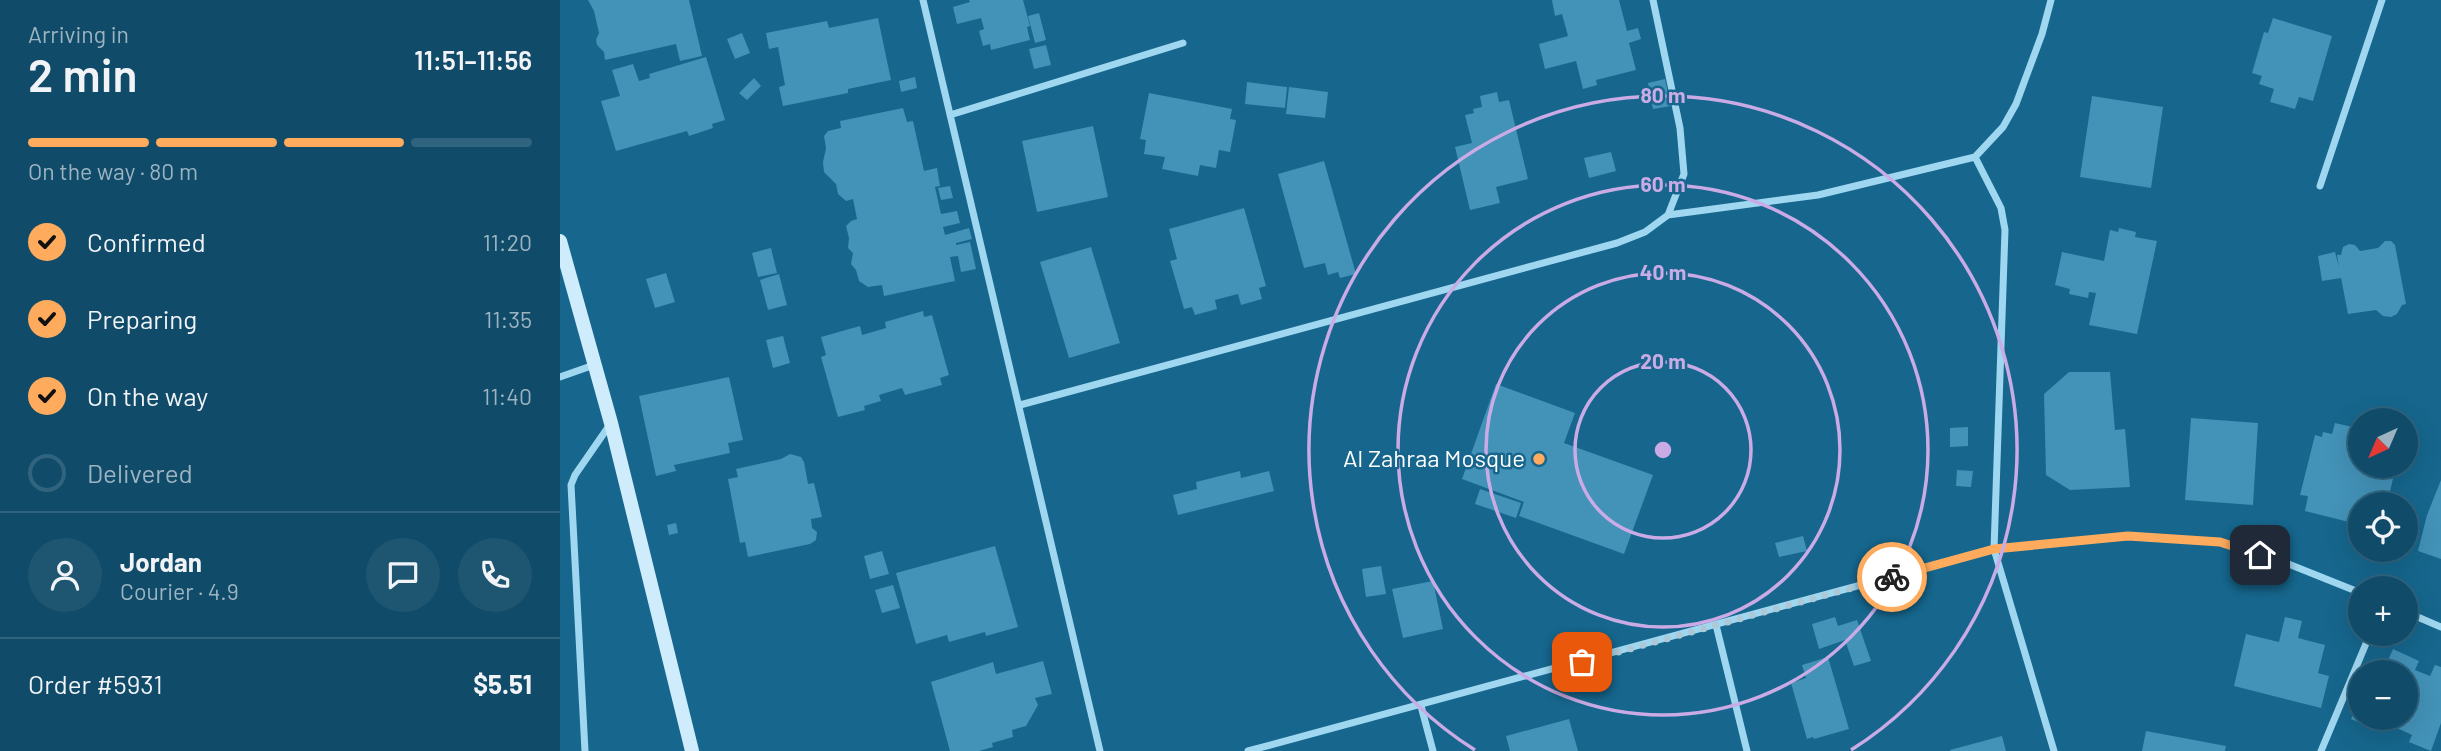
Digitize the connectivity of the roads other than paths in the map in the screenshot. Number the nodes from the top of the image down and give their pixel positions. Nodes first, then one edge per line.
1 (923, 0) edge
2 (1653, 0) edge
3 (2051, 0) edge
4 (2382, 0) edge
5 (1183, 43) dead end
6 (950, 115) junction
7 (1975, 157) junction
8 (2320, 186) dead end
9 (1668, 215) junction
10 (560, 241) edge
11 (595, 365) junction
12 (560, 377) edge
13 (1020, 405) junction
14 (611, 423) junction
15 (1994, 549) junction
16 (2348, 588) edge
17 (2418, 617) edge
18 (1716, 625) junction
19 (2441, 627) edge
20 (2365, 646) edge
21 (1421, 706) junction
22 (585, 751) edge
23 (692, 751) edge
24 (1100, 751) edge
25 (1248, 751) edge
26 (1433, 751) edge
27 (1747, 751) edge
28 (2054, 751) edge
29 (2320, 751) edge

1 - 6 street
2 - 9 street
3 - 7 street
4 - 8 street
5 - 6 street
6 - 13 street
7 - 9 street
7 - 15 street
9 - 13 street
10 - 11 street
11 - 12 street
11 - 14 street
13 - 24 street
14 - 22 street
14 - 23 street
15 - 16 street
15 - 18 street
15 - 28 street
17 - 19 street
18 - 21 street
18 - 27 street
20 - 29 street
21 - 25 street
21 - 26 street

